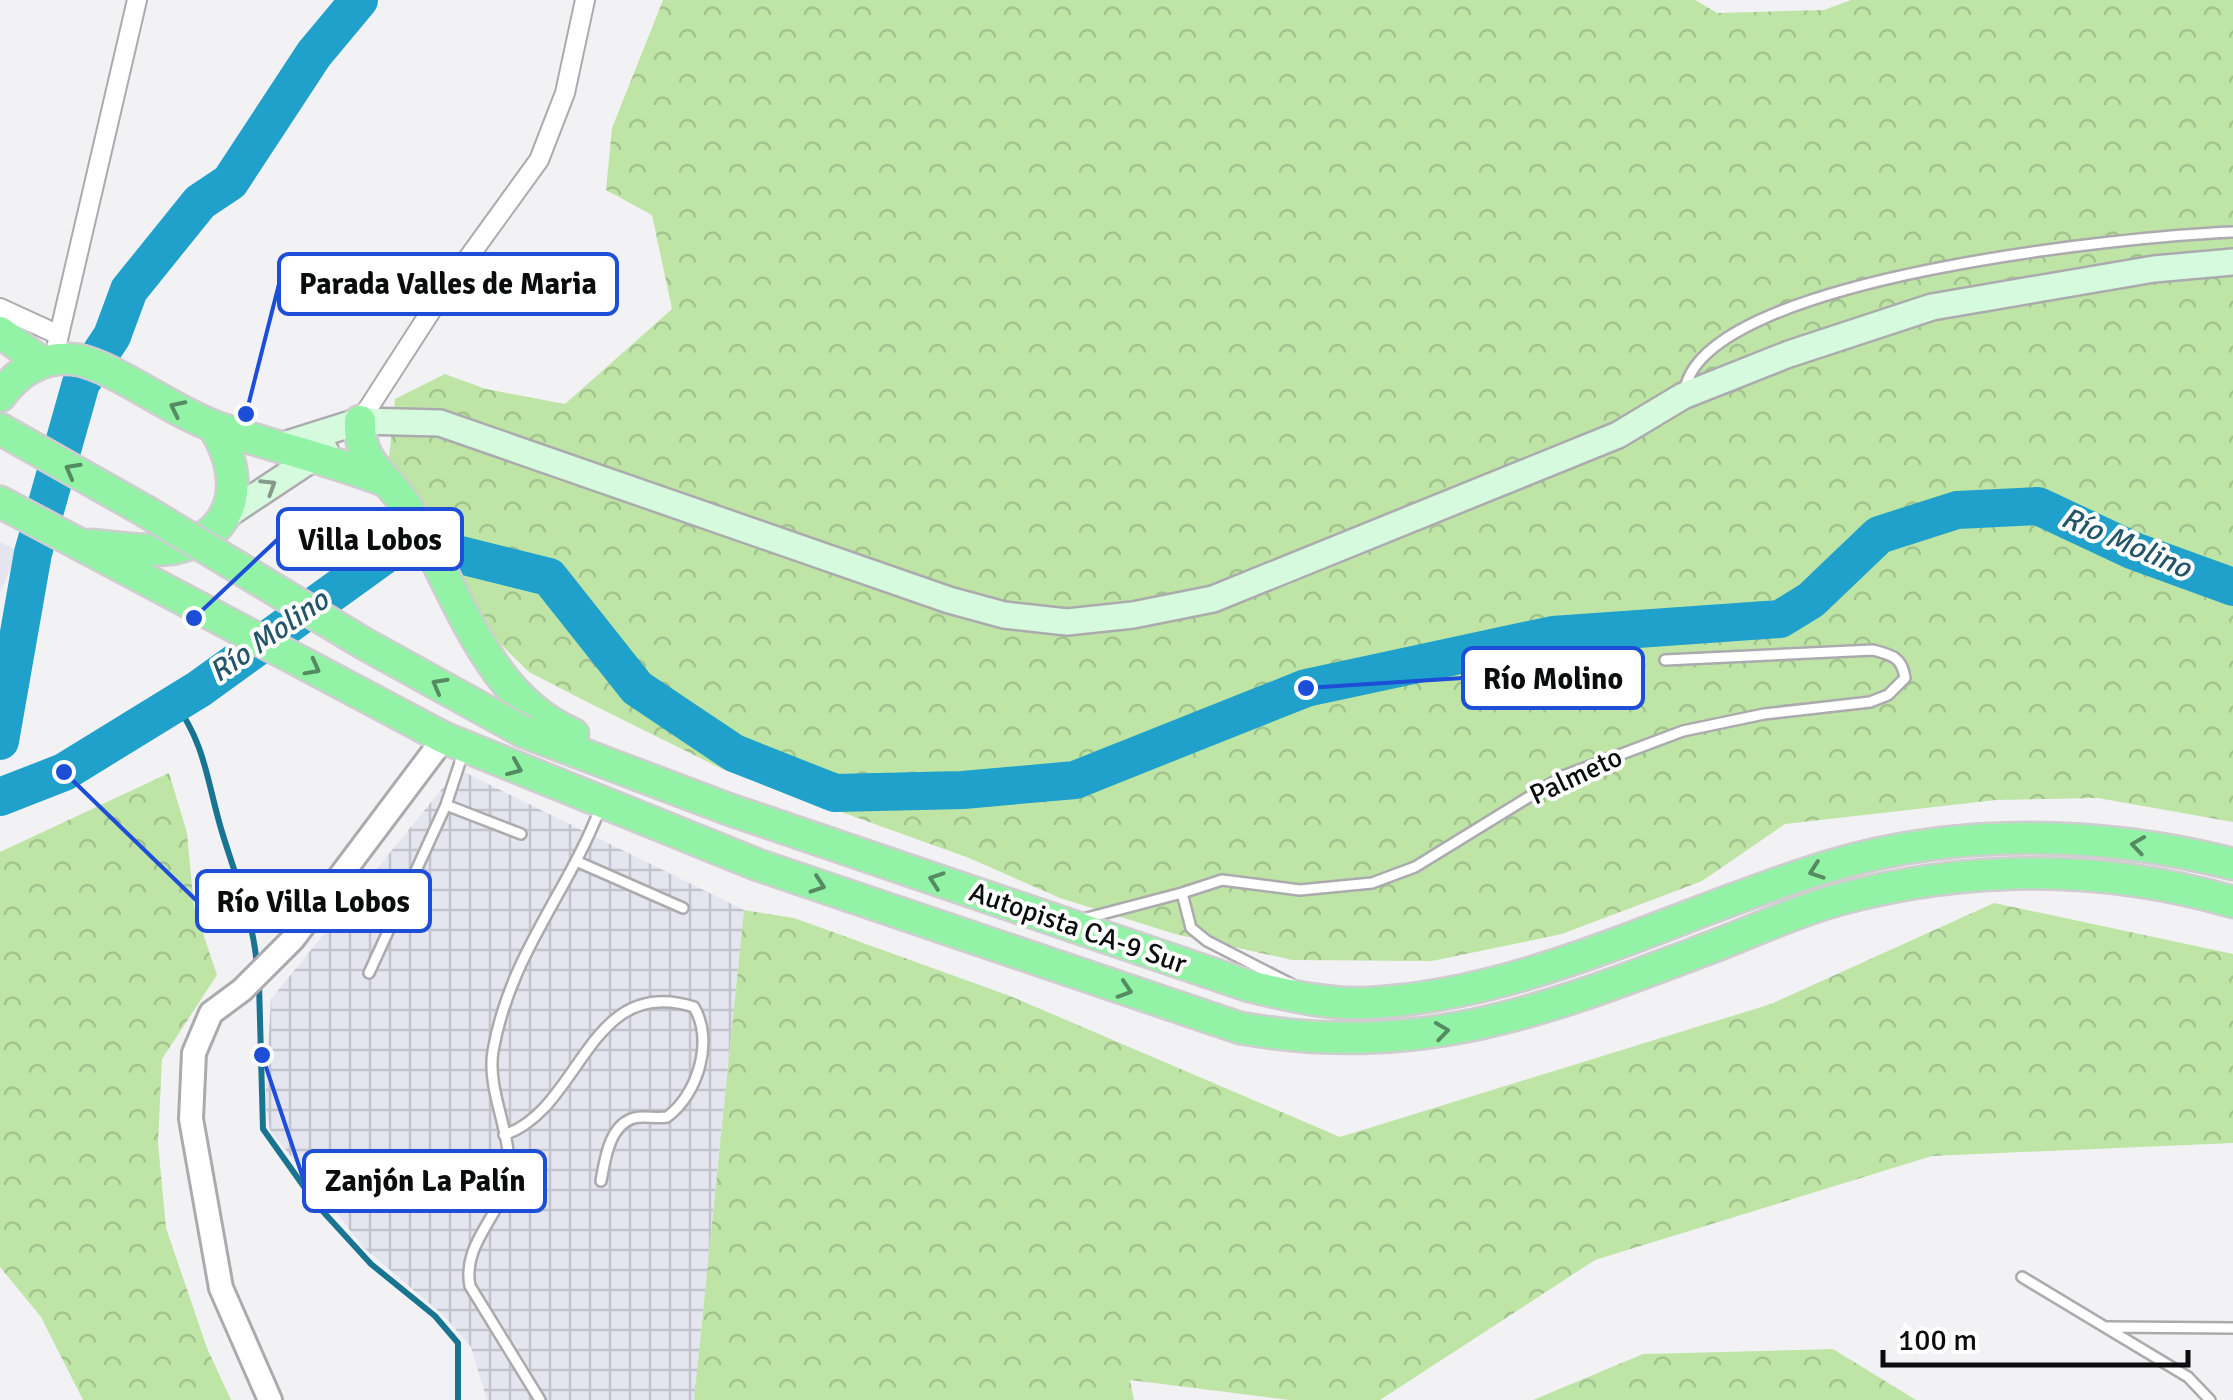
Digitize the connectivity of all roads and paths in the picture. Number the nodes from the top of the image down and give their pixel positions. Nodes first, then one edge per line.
1 (136, 0) edge
2 (585, 0) edge
3 (2233, 232) edge
4 (2233, 262) edge
5 (0, 308) edge
6 (0, 332) edge
7 (59, 354) junction
8 (0, 396) edge
9 (1683, 396) junction
10 (360, 421) junction
11 (213, 426) junction
12 (0, 429) edge
13 (284, 445) junction
14 (318, 456) junction
15 (0, 476) edge
16 (383, 480) junction
17 (19, 512) edge
18 (221, 519) junction
19 (78, 544) junction
20 (1664, 660) dead end
21 (455, 743) junction
22 (602, 803) junction
23 (446, 805) junction
24 (728, 809) junction
25 (521, 834) dead end
26 (576, 862) junction
27 (2233, 864) edge
28 (1182, 893) junction
29 (2233, 902) edge
30 (682, 908) dead end
31 (1058, 922) junction
32 (370, 973) dead end
33 (1316, 1001) junction
34 (504, 1136) junction
35 (601, 1181) dead end
36 (2022, 1278) dead end
37 (2104, 1327) junction
38 (2233, 1328) edge
39 (270, 1400) edge
40 (540, 1400) edge
41 (2210, 1400) edge

1 - 7 street
2 - 10 street
3 - 9 lane
4 - 9 main road
5 - 7 street
6 - 7 highway
7 - 8 highway
11 -> 7 highway
9 - 10 main road
10 - 13 main road
10 - 14 main road
10 - 16 highway
11 - 13 highway
11 - 18 highway
24 -> 12 highway, Autopista CA-9 Sur, bridge
13 - 14 highway
14 - 16 highway
18 -> 14 main road
15 - 17 highway
16 - 24 highway
17 - 19 highway, Autopista CA-9 Sur
18 - 19 highway
19 -> 21 highway, Autopista CA-9 Sur
20 - 28 lane, Palmeto
21 -> 22 highway, Autopista CA-9 Sur
21 - 23 lane
21 - 39 street
22 - 26 lane
22 -> 29 highway, Autopista CA-9 Sur
23 - 25 lane
23 - 32 lane
31 -> 24 highway, Autopista CA-9 Sur
26 - 30 lane
26 - 34 lane
27 -> 33 highway, Autopista CA-9 Sur
28 - 31 lane
28 - 33 lane
31 - 33 highway, Autopista CA-9 Sur
34 - 35 lane
34 - 40 lane
36 - 37 lane
37 - 38 lane
37 - 41 lane

